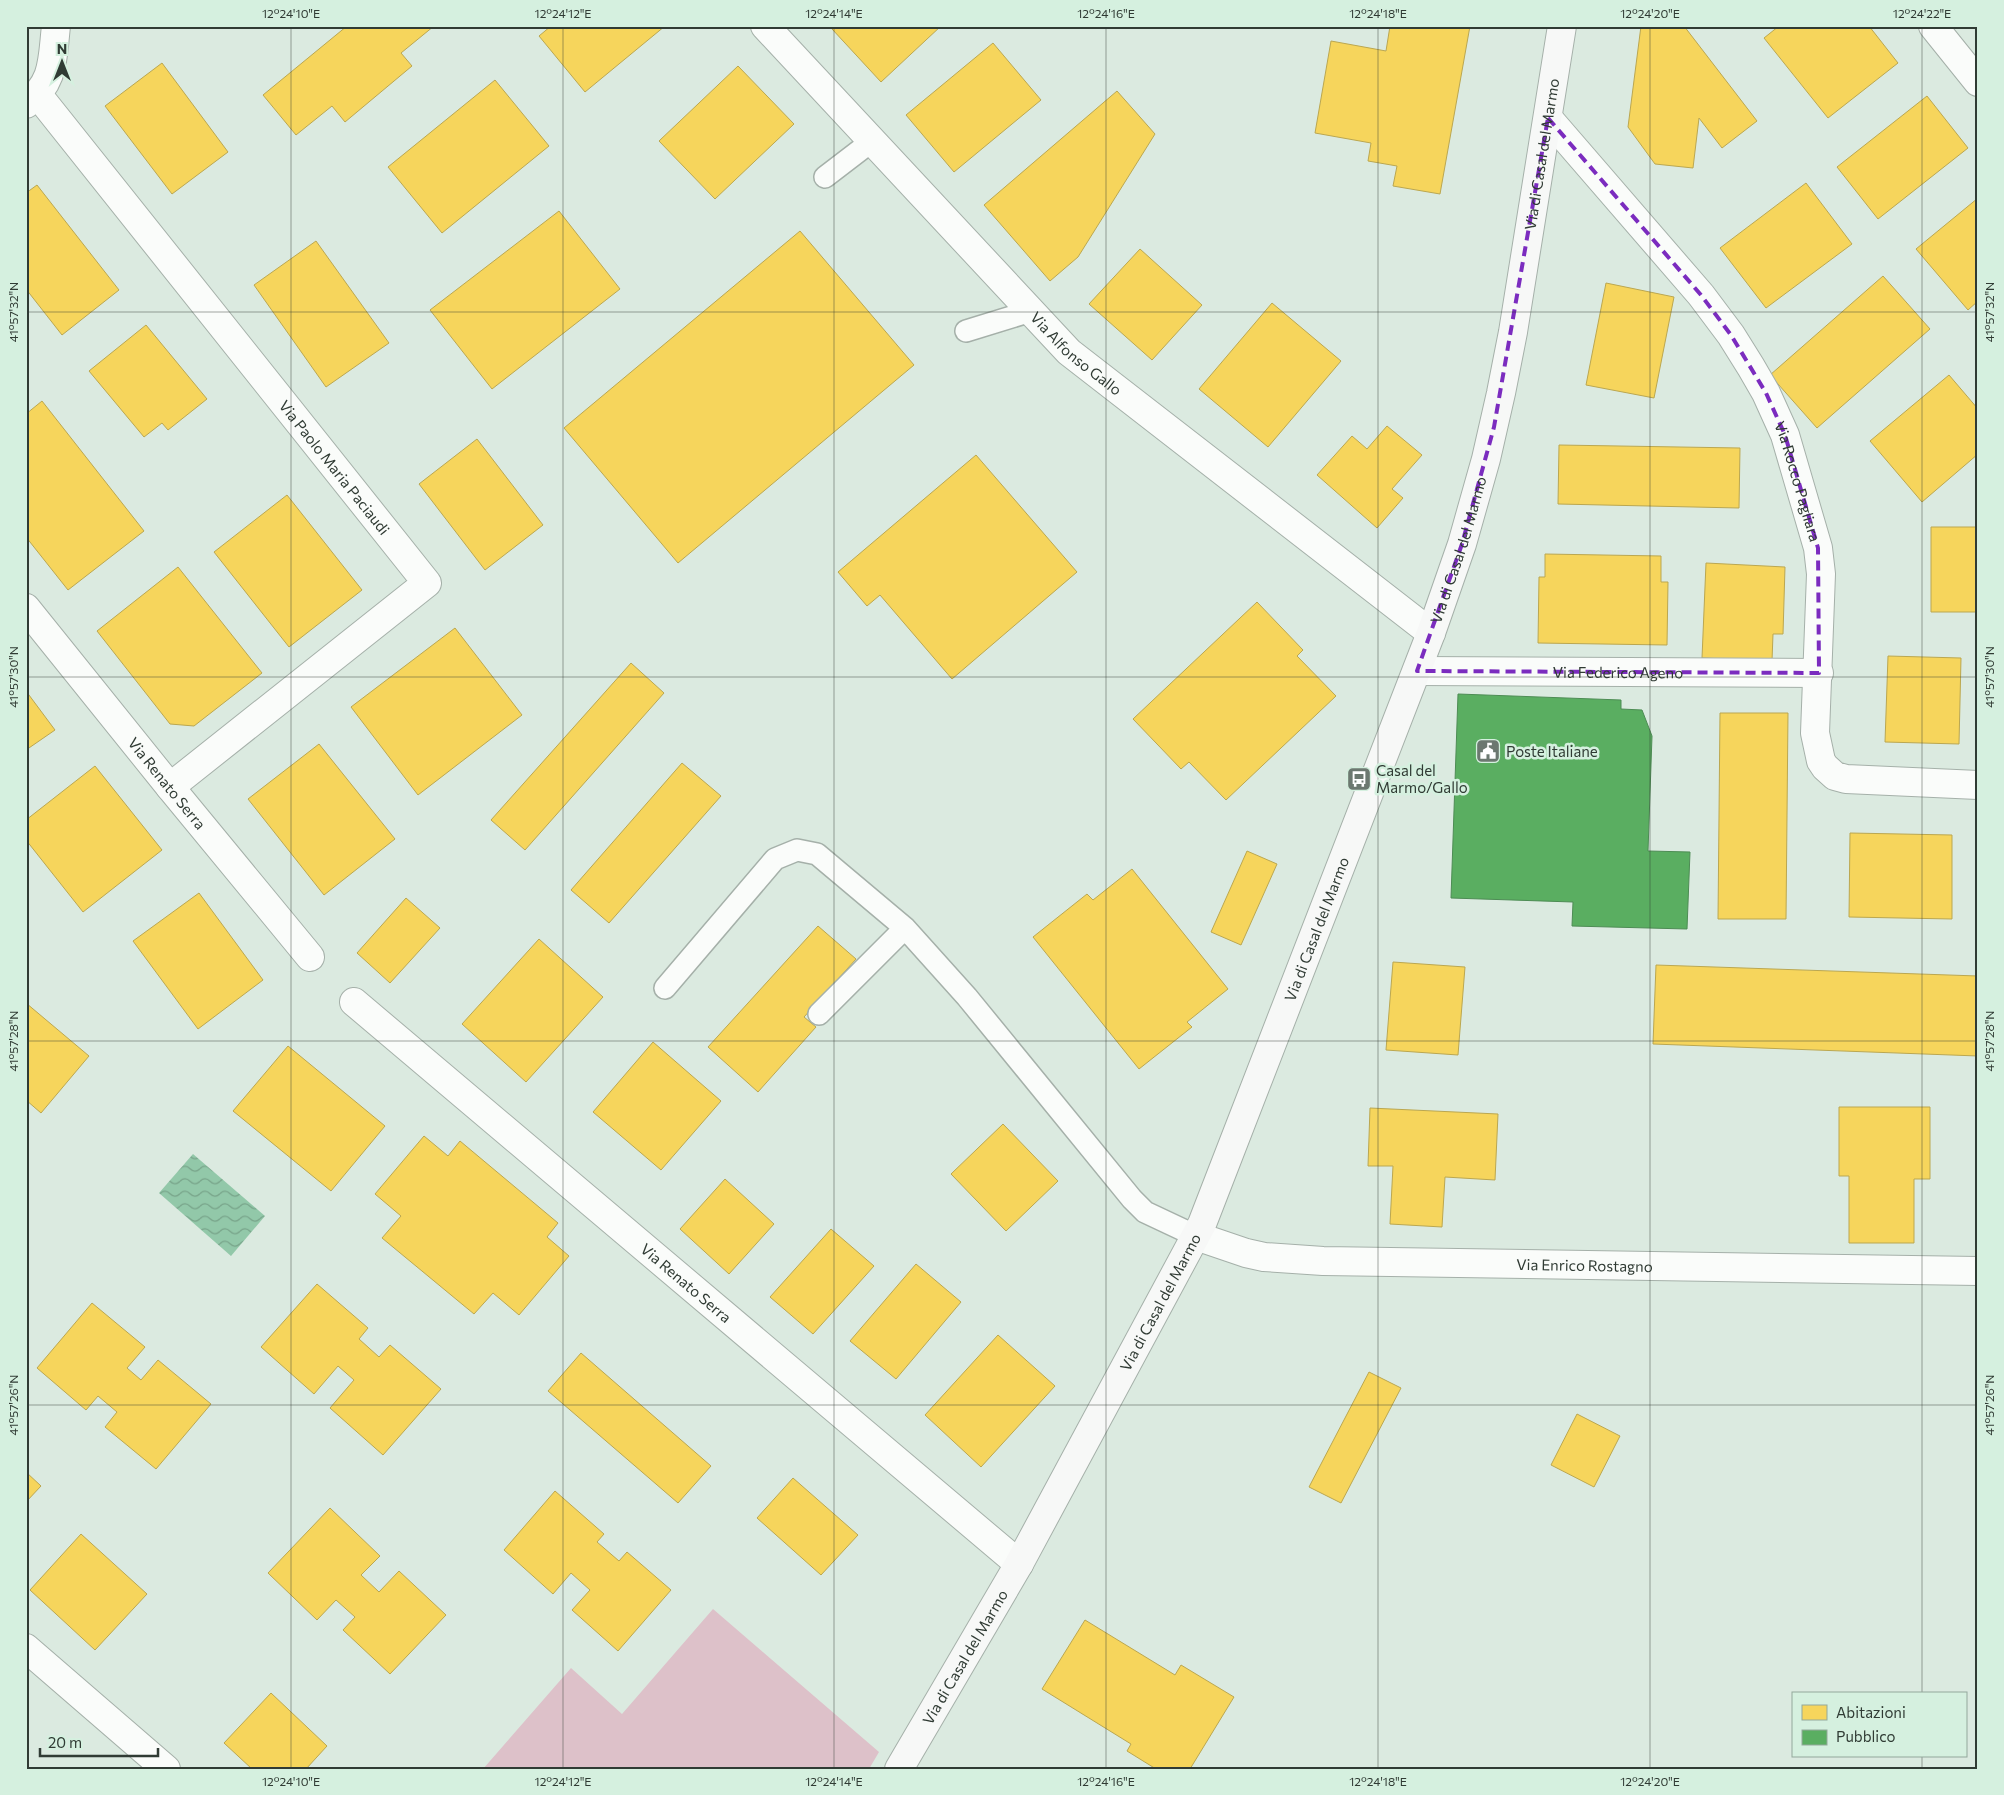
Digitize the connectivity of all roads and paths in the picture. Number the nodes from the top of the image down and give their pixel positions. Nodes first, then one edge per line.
1 (56, 26) edge
2 (764, 26) edge
3 (1562, 26) edge
4 (1933, 26) edge
5 (1978, 82) edge
6 (32, 100) edge
7 (1548, 118) junction
8 (872, 141) junction
9 (825, 177) dead end
10 (1031, 311) junction
11 (966, 331) dead end
12 (26, 608) edge
13 (1431, 634) junction
14 (1417, 671) junction
15 (1819, 673) junction
16 (1978, 785) edge
17 (170, 787) junction
18 (904, 928) junction
19 (310, 957) dead end
20 (665, 988) dead end
21 (354, 1002) dead end
22 (819, 1014) dead end
23 (1196, 1236) junction
24 (1978, 1271) edge
25 (1020, 1564) junction
26 (26, 1648) edge
27 (166, 1769) edge
28 (899, 1769) edge

1 - 6 street
2 - 8 street, Via Alfonso Gallo
3 - 7 main road, Via di Casal del Marmo
4 - 5 street
6 - 17 street, Via Paolo Maria Paciaudi
7 - 13 main road, Via di Casal del Marmo
7 - 15 street, Via Rocco Pagliara
8 - 9 lane
8 - 10 street, Via Alfonso Gallo
10 - 11 lane
10 - 13 street, Via Alfonso Gallo
12 - 17 street, Via Renato Serra
13 - 14 main road, Via di Casal del Marmo
14 - 15 street, Via Federico Ageno
14 - 23 main road, Via di Casal del Marmo
15 - 16 street, Via Rocco Pagliara
17 - 19 street, Via Renato Serra
18 - 20 lane
18 - 22 lane
18 - 23 lane
21 - 25 street, Via Renato Serra
23 - 24 street, Via Enrico Rostagno
23 - 25 main road, Via di Casal del Marmo
25 - 28 main road, Via di Casal del Marmo
26 - 27 street

